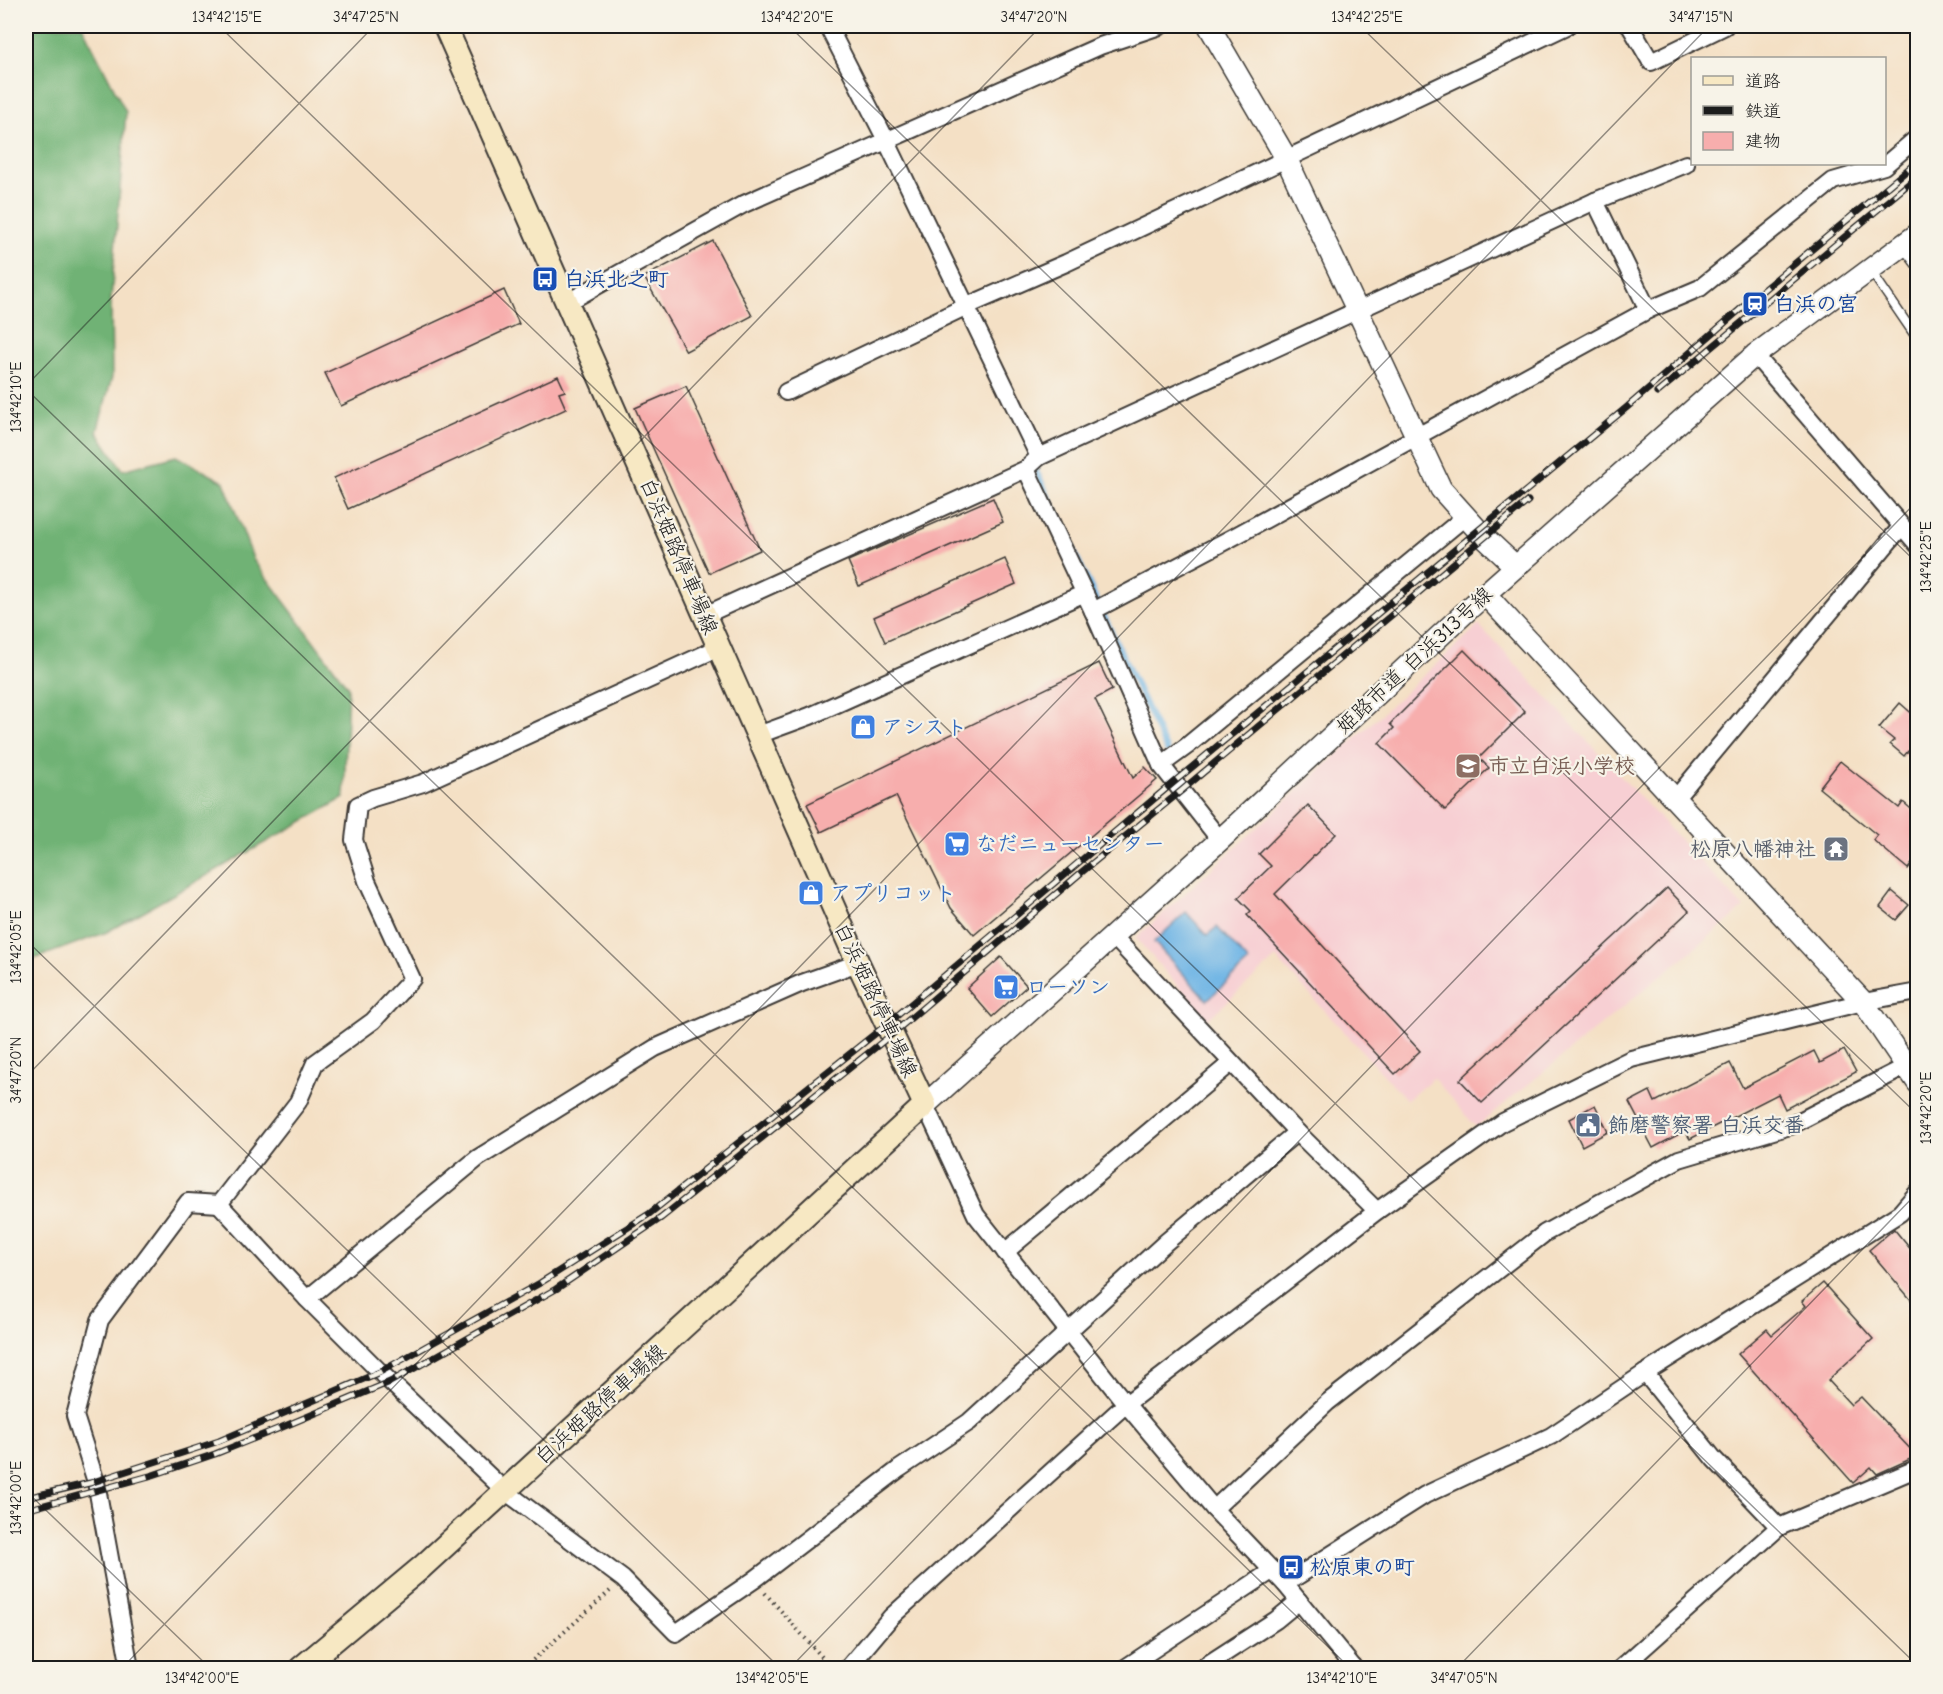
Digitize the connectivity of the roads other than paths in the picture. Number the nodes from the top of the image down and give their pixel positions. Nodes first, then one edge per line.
1 (445, 26) edge
2 (828, 26) edge
3 (1160, 26) edge
4 (1209, 26) edge
5 (1567, 26) edge
6 (1630, 26) edge
7 (1725, 26) edge
8 (1917, 137) edge
9 (887, 142) junction
10 (1286, 158) junction
11 (1686, 164) dead end
12 (1886, 164) edge
13 (1885, 165) edge
14 (1595, 201) junction
15 (1910, 240) edge
16 (1917, 267) edge
17 (1870, 269) junction
18 (568, 303) junction
19 (967, 306) junction
20 (1648, 310) junction
21 (1358, 312) junction
22 (1917, 336) edge
23 (1755, 355) junction
24 (786, 392) dead end
25 (1416, 438) junction
26 (1040, 457) junction
27 (1026, 469) junction
28 (1466, 516) junction
29 (1901, 528) junction
30 (1917, 545) edge
31 (1515, 566) junction
32 (1084, 593) junction
33 (1485, 594) junction
34 (1093, 611) junction
35 (705, 615) junction
36 (718, 648) junction
37 (758, 735) junction
38 (1161, 765) junction
39 (1675, 799) junction
40 (1220, 840) junction
41 (1114, 937) junction
42 (858, 963) junction
43 (1917, 992) edge
44 (1863, 1002) junction
45 (1231, 1063) junction
46 (1911, 1075) edge
47 (925, 1106) junction
48 (1297, 1132) junction
49 (1917, 1192) edge
50 (219, 1204) junction
51 (1377, 1211) junction
52 (1005, 1252) junction
53 (306, 1299) junction
54 (1069, 1332) junction
55 (1645, 1372) junction
56 (1126, 1404) junction
57 (1917, 1468) edge
58 (505, 1491) junction
59 (1214, 1509) junction
60 (1779, 1527) junction
61 (1273, 1570) junction
62 (1285, 1584) junction
63 (1299, 1601) junction
64 (130, 1668) edge
65 (301, 1668) edge
66 (845, 1668) edge
67 (1125, 1668) edge
68 (1202, 1668) edge
69 (1354, 1668) edge
70 (1621, 1668) edge

1 - 18 main road, 白浜姫路停車場線
2 - 9 street
3 - 9 street
4 - 10 street
5 - 10 street
6 - 7 street
8 - 12 street
9 - 18 street
9 - 19 street
10 - 19 street
10 - 21 street
11 - 14 street
13 - 20 street
14 - 20 street
14 - 21 street
15 - 16 lane
15 - 17 street, 姫路市道 白浜313号線
17 - 22 lane
17 - 23 street, 姫路市道 白浜313号線
18 - 35 main road, 白浜姫路停車場線
19 - 24 street
19 - 26 street
20 - 25 street
21 - 25 street
21 - 26 street
23 - 29 street
23 - 31 street, 姫路市道 白浜313号線
25 - 28 street
25 - 34 street
26 - 27 street
27 - 32 street
27 - 35 street
28 - 31 street
28 - 38 street
29 - 30 street
29 - 39 street
31 - 33 street, 姫路市道 白浜313号線
32 - 34 street
32 - 37 street
33 - 39 street
33 - 40 street, 姫路市道 白浜313号線
34 - 38 street
35 - 36 main road, 白浜姫路停車場線
36 - 37 main road, 白浜姫路停車場線
36 - 50 street
37 - 42 main road, 白浜姫路停車場線
38 - 40 street
39 - 44 street
40 - 41 street, 姫路市道 白浜313号線
41 - 45 street
41 - 47 street, 姫路市道 白浜313号線
42 - 47 main road, 白浜姫路停車場線
42 - 53 street
43 - 44 street
44 - 46 street
44 - 51 street
45 - 48 street
45 - 52 street
46 - 59 street
47 - 52 street
47 - 58 main road, 白浜姫路停車場線
48 - 51 street
48 - 54 street
49 - 55 street
50 - 53 street
50 - 64 street
51 - 56 street
52 - 54 street
53 - 58 street
54 - 56 street
54 - 58 street
55 - 60 street
55 - 62 street
56 - 59 street
56 - 66 street
57 - 60 street
58 - 65 main road, 白浜姫路停車場線
59 - 61 street
60 - 70 street
61 - 62 street
61 - 67 street
62 - 63 street
63 - 68 street
63 - 69 street

